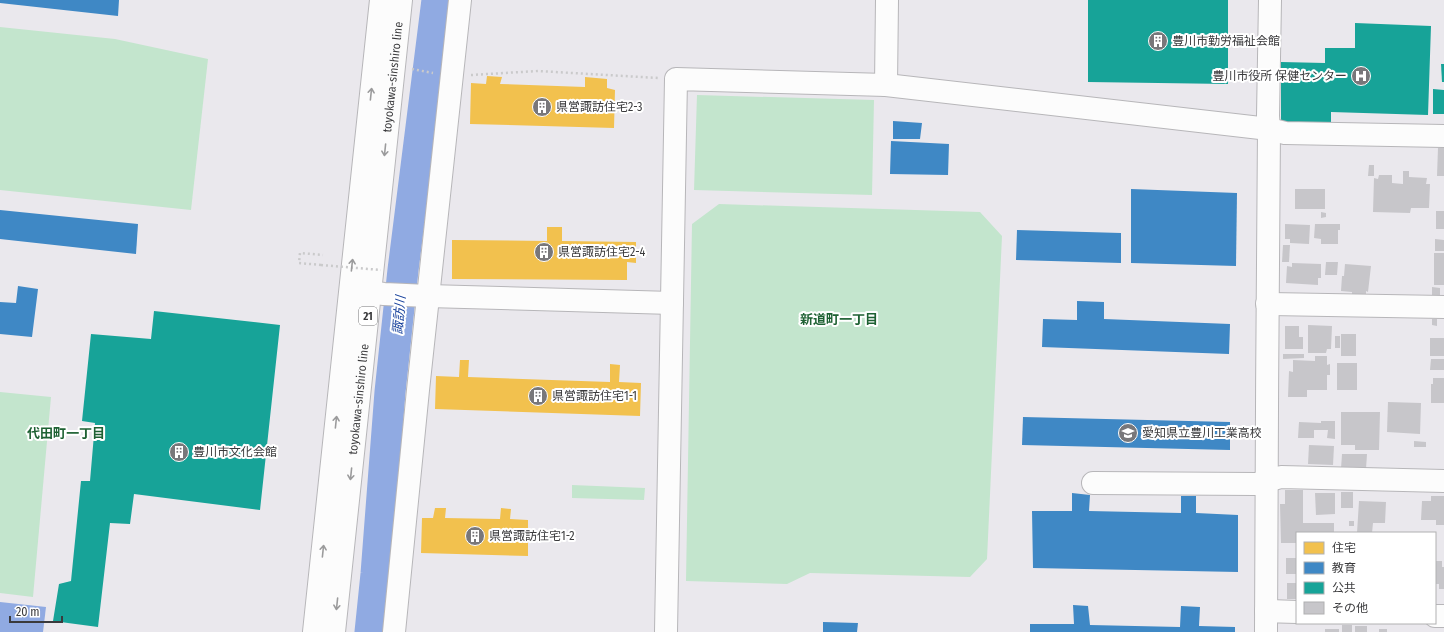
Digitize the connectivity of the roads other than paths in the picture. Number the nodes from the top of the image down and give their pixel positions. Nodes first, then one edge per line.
1 (381, 0) edge
2 (401, 0) edge
3 (460, 0) edge
4 (887, 0) edge
5 (1270, 0) edge
6 (886, 85) junction
7 (1269, 129) junction
8 (1444, 136) edge
9 (368, 292) junction
10 (421, 296) junction
11 (672, 303) junction
12 (1267, 304) junction
13 (1444, 307) edge
14 (1268, 481) junction
15 (1444, 481) edge
16 (1093, 483) dead end
17 (1296, 612) edge
18 (1266, 622) edge
19 (314, 632) edge
20 (334, 632) edge
21 (394, 632) edge
22 (666, 632) edge

9 -> 1 street, toyokawa-sinshiro line / 21
2 -> 9 street, toyokawa-sinshiro line / 21
3 - 10 street
4 - 6 street
5 - 7 street
6 - 7 street
6 - 11 street
7 - 8 street
7 - 12 street
9 - 10 street
19 -> 9 street, toyokawa-sinshiro line / 21
9 -> 20 street, toyokawa-sinshiro line / 21
10 - 11 street
10 - 21 street
11 - 22 street
12 - 13 street
12 - 14 street
14 - 15 street
14 - 16 street
14 - 18 street
17 - 18 street

